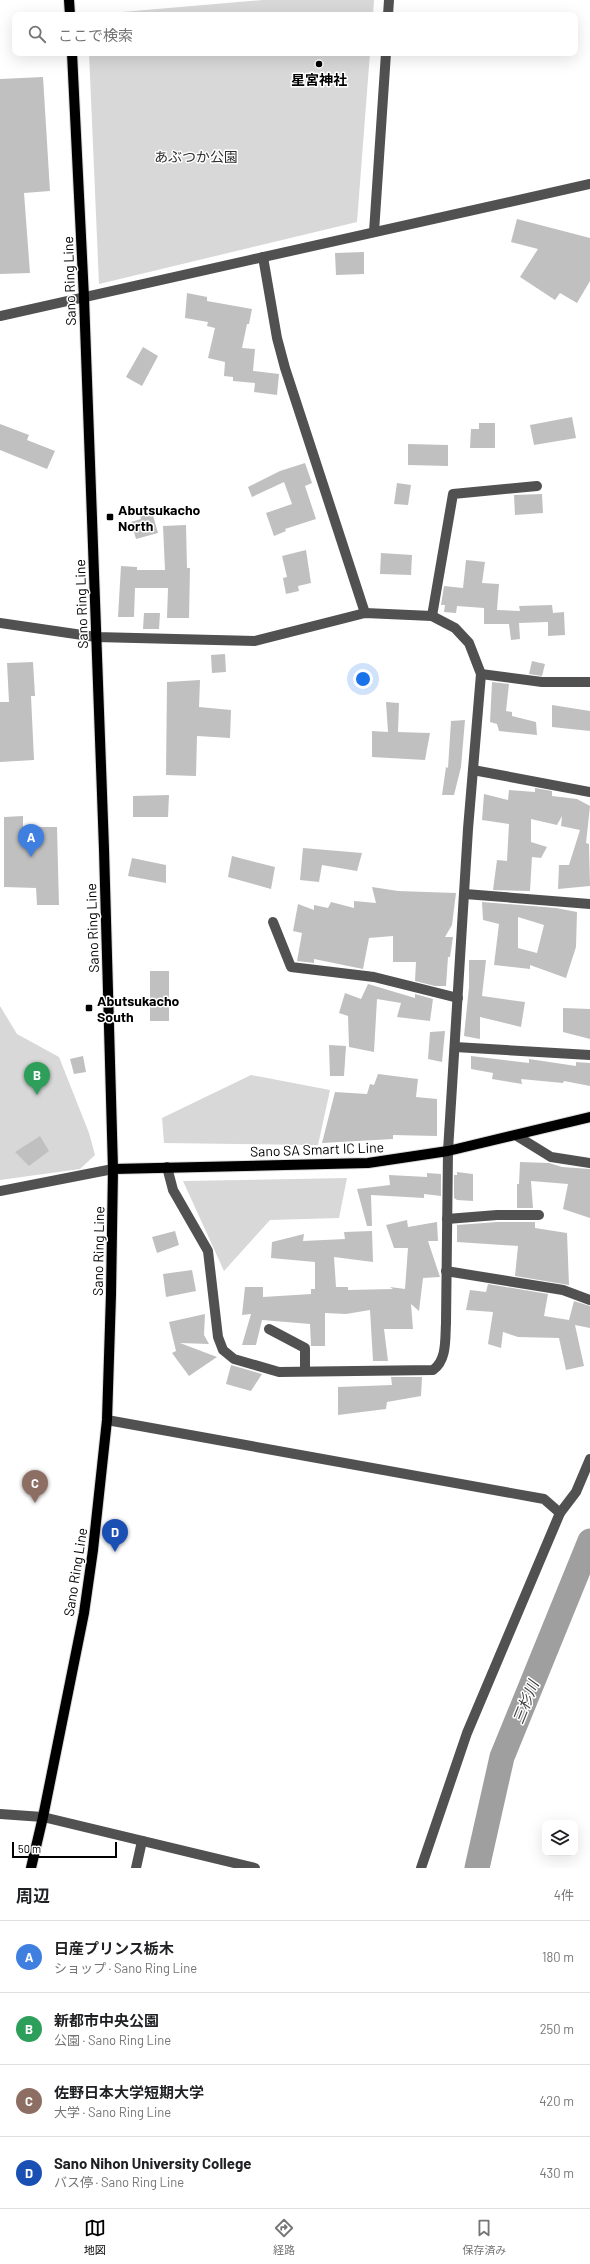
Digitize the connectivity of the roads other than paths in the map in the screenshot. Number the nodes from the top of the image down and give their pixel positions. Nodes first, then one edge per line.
1 (69, 0) edge
2 (389, 0) edge
3 (70, 12) edge
4 (388, 12) edge
5 (72, 56) edge
6 (386, 56) edge
7 (590, 184) edge
8 (374, 232) junction
9 (263, 257) junction
10 (84, 298) junction
11 (0, 316) edge
12 (537, 486) dead end
13 (365, 614) junction
14 (432, 616) junction
15 (0, 623) edge
16 (96, 637) junction
17 (481, 674) junction
18 (590, 682) edge
19 (473, 770) junction
20 (590, 792) edge
21 (465, 894) junction
22 (590, 904) edge
23 (273, 922) dead end
24 (458, 998) junction
25 (455, 1047) junction
26 (590, 1055) edge
27 (590, 1117) edge
28 (517, 1136) junction
29 (448, 1151) junction
30 (590, 1163) edge
31 (167, 1167) junction
32 (113, 1169) junction
33 (0, 1191) edge
34 (538, 1215) dead end
35 (447, 1219) junction
36 (446, 1270) junction
37 (590, 1300) edge
38 (269, 1330) dead end
39 (305, 1371) junction
40 (107, 1420) junction
41 (590, 1459) edge
42 (560, 1513) junction
43 (0, 1814) edge
44 (43, 1817) junction
45 (142, 1841) junction
46 (31, 1868) edge
47 (136, 1868) edge
48 (255, 1868) edge
49 (422, 1868) edge

1 - 3 main road
2 - 4 street
5 - 10 main road, Sano Ring Line
6 - 8 street
7 - 8 street
8 - 9 street
9 - 10 street
9 - 13 street
10 - 11 street
10 - 16 main road, Sano Ring Line
12 - 14 street
13 - 14 street
13 - 16 street
14 - 17 street
15 - 16 street
16 - 32 main road, Sano Ring Line
17 - 18 street
17 - 19 street
19 - 20 street
19 - 21 street
21 - 22 street
21 - 24 street
23 - 24 street
24 - 25 street
25 - 26 street
25 - 29 street
27 - 28 main road, Sano SA Smart IC Line
28 - 29 main road, Sano SA Smart IC Line
28 - 30 street
29 - 31 main road, Sano SA Smart IC Line
29 - 35 street
31 - 32 main road, Sano SA Smart IC Line
31 - 39 street
32 - 33 street
32 - 40 main road, Sano Ring Line
34 - 35 street
35 - 36 street
36 - 37 street
36 - 39 street
38 - 39 street
40 - 42 street
40 - 44 main road, Sano Ring Line
41 - 42 street
42 - 49 street
43 - 44 street
44 - 45 street
44 - 46 main road, Sano Ring Line
45 - 47 street
45 - 48 street

